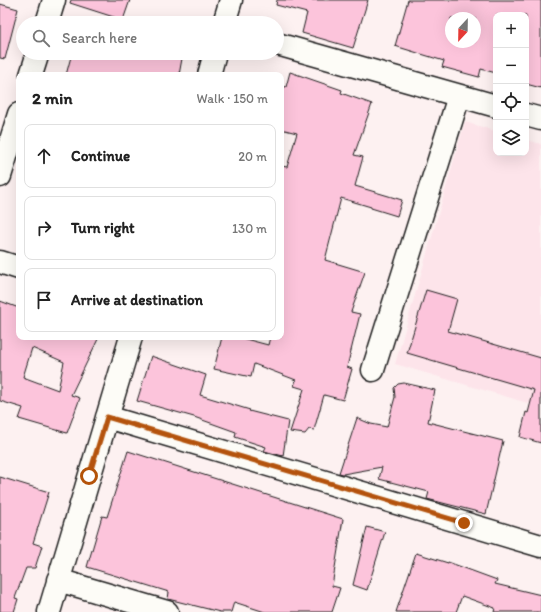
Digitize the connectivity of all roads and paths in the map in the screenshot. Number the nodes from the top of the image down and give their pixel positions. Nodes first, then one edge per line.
1 (54, 0) edge
2 (231, 0) edge
3 (49, 16) edge
4 (226, 16) edge
5 (284, 46) edge
6 (36, 60) edge
7 (213, 60) edge
8 (32, 72) edge
9 (210, 72) edge
10 (459, 96) junction
11 (493, 105) edge
12 (529, 116) edge
13 (541, 119) edge
14 (16, 120) edge
15 (5, 140) edge
16 (0, 176) edge
17 (0, 262) edge
18 (16, 267) edge
19 (129, 340) edge
20 (372, 370) dead end
21 (107, 417) junction
22 (541, 546) edge
23 (58, 580) junction
24 (48, 612) edge
25 (166, 612) edge

1 - 3 street
2 - 4 street
5 - 10 street
6 - 8 street
7 - 9 street
10 - 11 street
10 - 20 street
12 - 13 street
14 - 15 street
15 - 16 street
17 - 18 street
19 - 21 street
21 - 22 street
21 - 23 street
23 - 24 street
23 - 25 street

